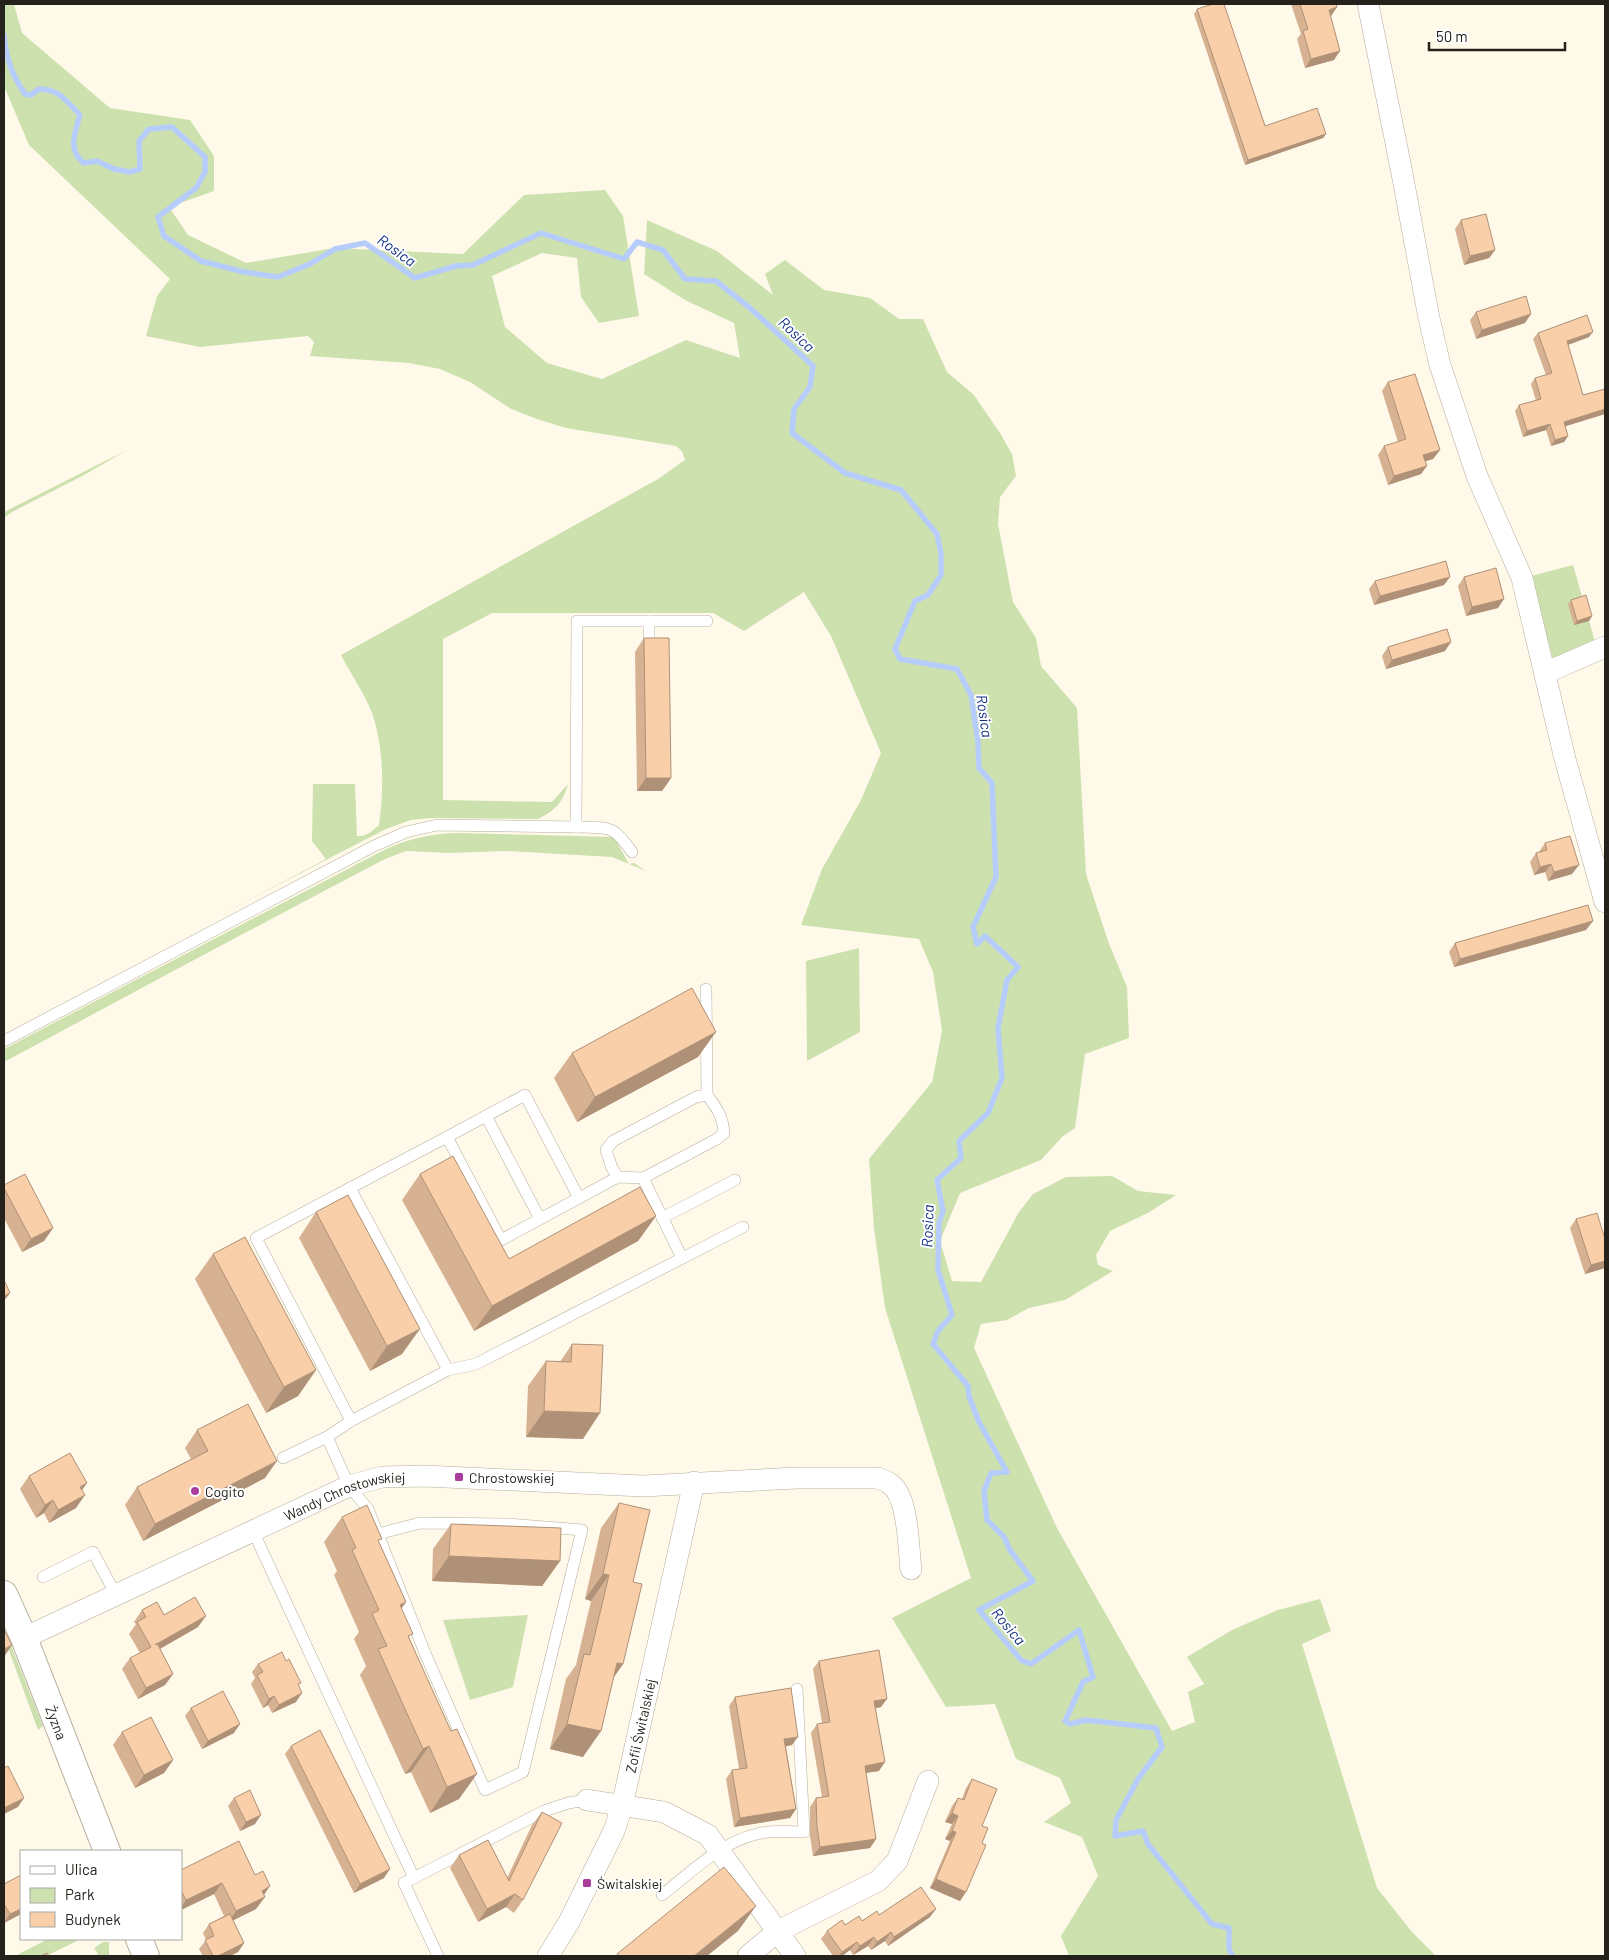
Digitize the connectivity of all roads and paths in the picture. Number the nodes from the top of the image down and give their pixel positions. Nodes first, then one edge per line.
1 (1368, 4) edge
2 (649, 621) junction
3 (707, 621) dead end
4 (649, 644) edge
5 (1605, 647) edge
6 (1545, 673) junction
7 (576, 827) junction
8 (632, 852) dead end
9 (1605, 902) edge
10 (706, 989) dead end
11 (4, 1040) edge
12 (708, 1095) junction
13 (486, 1116) junction
14 (447, 1137) junction
15 (618, 1177) junction
16 (643, 1178) junction
17 (735, 1180) dead end
18 (350, 1188) junction
19 (579, 1198) junction
20 (662, 1218) junction
21 (540, 1219) junction
22 (743, 1227) dead end
23 (682, 1258) junction
24 (448, 1370) junction
25 (351, 1421) junction
26 (327, 1437) junction
27 (283, 1458) dead end
28 (694, 1482) junction
29 (349, 1486) junction
30 (253, 1531) junction
31 (378, 1534) junction
32 (910, 1569) dead end
33 (43, 1577) dead end
34 (4, 1594) edge
35 (116, 1595) junction
36 (24, 1638) junction
37 (797, 1688) dead end
38 (928, 1782) dead end
39 (587, 1800) joint
40 (622, 1806) junction
41 (107, 1850) edge
42 (720, 1850) junction
43 (414, 1878) junction
44 (662, 1895) dead end
45 (569, 1922) junction
46 (778, 1931) junction
47 (133, 1940) edge
48 (139, 1940) edge
49 (133, 1956) edge
50 (146, 1956) edge
51 (438, 1956) edge
52 (548, 1956) edge
53 (558, 1956) edge
54 (748, 1956) edge
55 (795, 1956) edge

1 - 6 street
2 - 3 lane
2 - 4 lane
2 - 7 lane
5 - 6 street
6 - 9 street
7 - 8 lane
7 - 11 lane
10 - 12 lane
12 - 15 lane
12 - 16 lane
13 - 14 lane
13 - 19 lane
13 - 21 lane
14 - 18 lane
14 - 21 lane
15 - 16 lane
15 - 19 lane
16 - 20 lane
17 - 20 lane
18 - 24 lane
18 - 25 lane
19 - 21 lane
20 - 23 lane
22 - 23 lane
23 - 24 lane
24 - 25 lane
25 - 26 lane
26 - 27 lane
26 - 29 lane
28 - 29 street, Wandy Chrostowskiej
28 - 32 street, Wandy Chrostowskiej
28 - 40 street, Zofii Świtalskiej
29 - 30 street, Wandy Chrostowskiej
29 - 31 lane
30 - 35 street, Wandy Chrostowskiej
30 - 43 lane
31 - 31 lane
33 - 35 lane
34 - 36 street, Żyzna
35 - 36 street, Wandy Chrostowskiej
36 - 41 street, Żyzna
37 - 42 lane
38 - 46 street
39 - 40 street
39 - 43 lane
40 - 42 street
40 - 45 street, Zofii Świtalskiej
42 - 44 lane
42 - 46 street
43 - 51 lane
45 - 52 street, Zofii Świtalskiej
45 - 53 street
46 - 54 street
46 - 55 street
47 - 49 street
48 - 50 street

